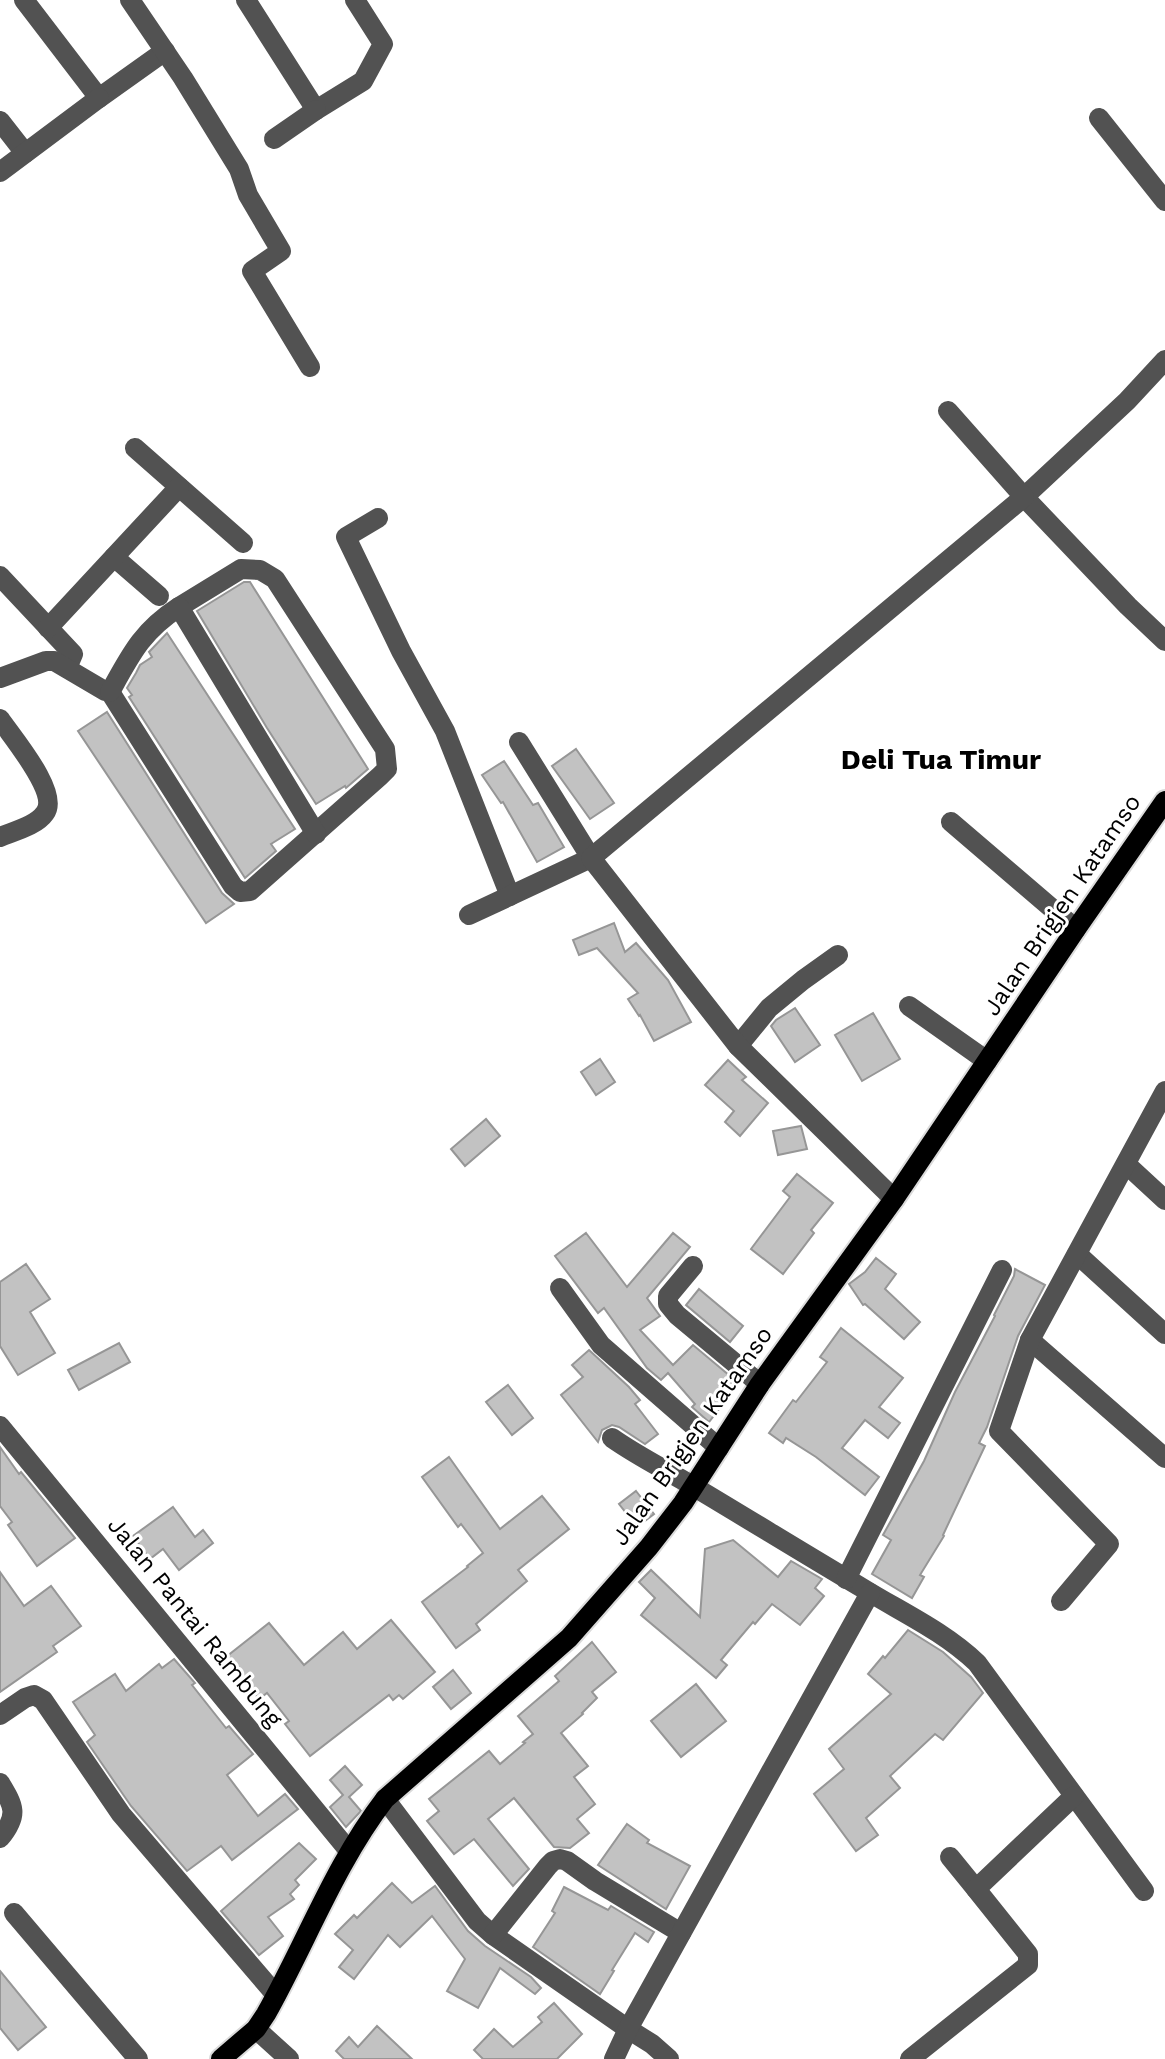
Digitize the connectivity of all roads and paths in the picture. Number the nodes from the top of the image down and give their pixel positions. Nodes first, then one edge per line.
1 (24, 0) edge
2 (130, 0) edge
3 (246, 0) edge
4 (355, 0) edge
5 (165, 51) dead end
6 (99, 98) junction
7 (316, 110) junction
8 (1099, 118) dead end
9 (0, 121) edge
10 (274, 139) dead end
11 (25, 153) junction
12 (0, 172) edge
13 (1165, 201) edge
14 (1165, 360) edge
15 (310, 367) dead end
16 (948, 411) dead end
17 (135, 448) dead end
18 (179, 487) junction
19 (1024, 497) junction
20 (378, 518) dead end
21 (243, 543) dead end
22 (114, 557) junction
23 (0, 576) edge
24 (159, 596) dead end
25 (179, 607) junction
26 (48, 628) junction
27 (1165, 641) edge
28 (76, 674) junction
29 (0, 678) edge
30 (107, 692) junction
31 (0, 719) edge
32 (519, 742) dead end
33 (1165, 801) edge
34 (951, 822) dead end
35 (1158, 824) edge
36 (316, 834) junction
37 (0, 837) edge
38 (591, 858) junction
39 (510, 896) junction
40 (469, 915) dead end
41 (1076, 929) junction
42 (838, 955) dead end
43 (909, 1006) dead end
44 (738, 1046) junction
45 (987, 1061) junction
46 (1165, 1091) edge
47 (1126, 1164) junction
48 (894, 1199) junction
49 (1165, 1200) edge
50 (1077, 1254) junction
51 (693, 1266) dead end
52 (1002, 1270) dead end
53 (560, 1288) dead end
54 (1165, 1334) edge
55 (1030, 1340) junction
56 (760, 1384) junction
57 (0, 1426) edge
58 (612, 1438) dead end
59 (719, 1448) junction
60 (1165, 1458) edge
61 (693, 1486) junction
62 (846, 1579) junction
63 (870, 1593) junction
64 (1061, 1601) dead end
65 (0, 1715) edge
66 (0, 1783) edge
67 (1074, 1796) junction
68 (385, 1799) junction
69 (0, 1838) edge
70 (349, 1851) junction
71 (950, 1857) dead end
72 (976, 1889) junction
73 (1144, 1891) dead end
74 (14, 1913) dead end
75 (681, 1933) junction
76 (493, 1935) junction
77 (276, 1995) junction
78 (256, 2029) junction
79 (628, 2029) junction
80 (919, 2056) edge
81 (138, 2059) edge
82 (221, 2059) edge
83 (289, 2059) edge
84 (614, 2059) edge
85 (669, 2059) edge

1 - 6 street
2 - 15 street
3 - 7 street
4 - 7 street
5 - 6 street
6 - 11 street
7 - 10 street
8 - 13 street
9 - 11 street
11 - 12 street
14 - 19 street
16 - 19 street
17 - 18 street
18 - 21 street
18 - 22 street
19 - 27 street
19 - 38 street
20 - 39 street
22 - 24 street
22 - 26 street
23 - 26 street
25 - 30 street
25 - 36 street
25 - 36 street
26 - 28 street
28 - 29 street
28 - 30 street
30 - 36 street
31 - 37 street
32 - 38 street
33 - 35 main road, Jalan Brigjen Katamso
34 - 41 street
35 - 41 main road, Jalan Brigjen Katamso
38 - 39 street
38 - 44 street
39 - 40 street
41 - 45 main road, Jalan Brigjen Katamso
42 - 44 street
43 - 45 street
44 - 48 street
45 - 48 main road, Jalan Brigjen Katamso
46 - 47 street
47 - 49 street
47 - 50 street
48 - 56 main road, Jalan Brigjen Katamso
50 - 54 street
50 - 55 street
51 - 56 street
52 - 62 street
53 - 59 street
55 - 60 street
55 - 64 street
56 - 59 main road, Jalan Brigjen Katamso
57 - 70 street, Jalan Pantai Rambung
58 - 61 street
59 - 61 main road, Jalan Brigjen Katamso
61 - 62 street
61 - 68 main road, Jalan Brigjen Katamso
62 - 63 street
63 - 67 street
63 - 75 street
65 - 77 street
66 - 69 street
67 - 72 street
67 - 73 street
68 - 70 main road, Jalan Brigjen Katamso
68 - 76 street
70 - 77 main road, Jalan Brigjen Katamso
71 - 72 street
72 - 80 street
74 - 81 street
75 - 76 street
75 - 79 street
76 - 79 street
77 - 78 main road, Jalan Brigjen Katamso
78 - 82 main road, Jalan Brigjen Katamso
78 - 83 street
79 - 84 street
79 - 85 street

